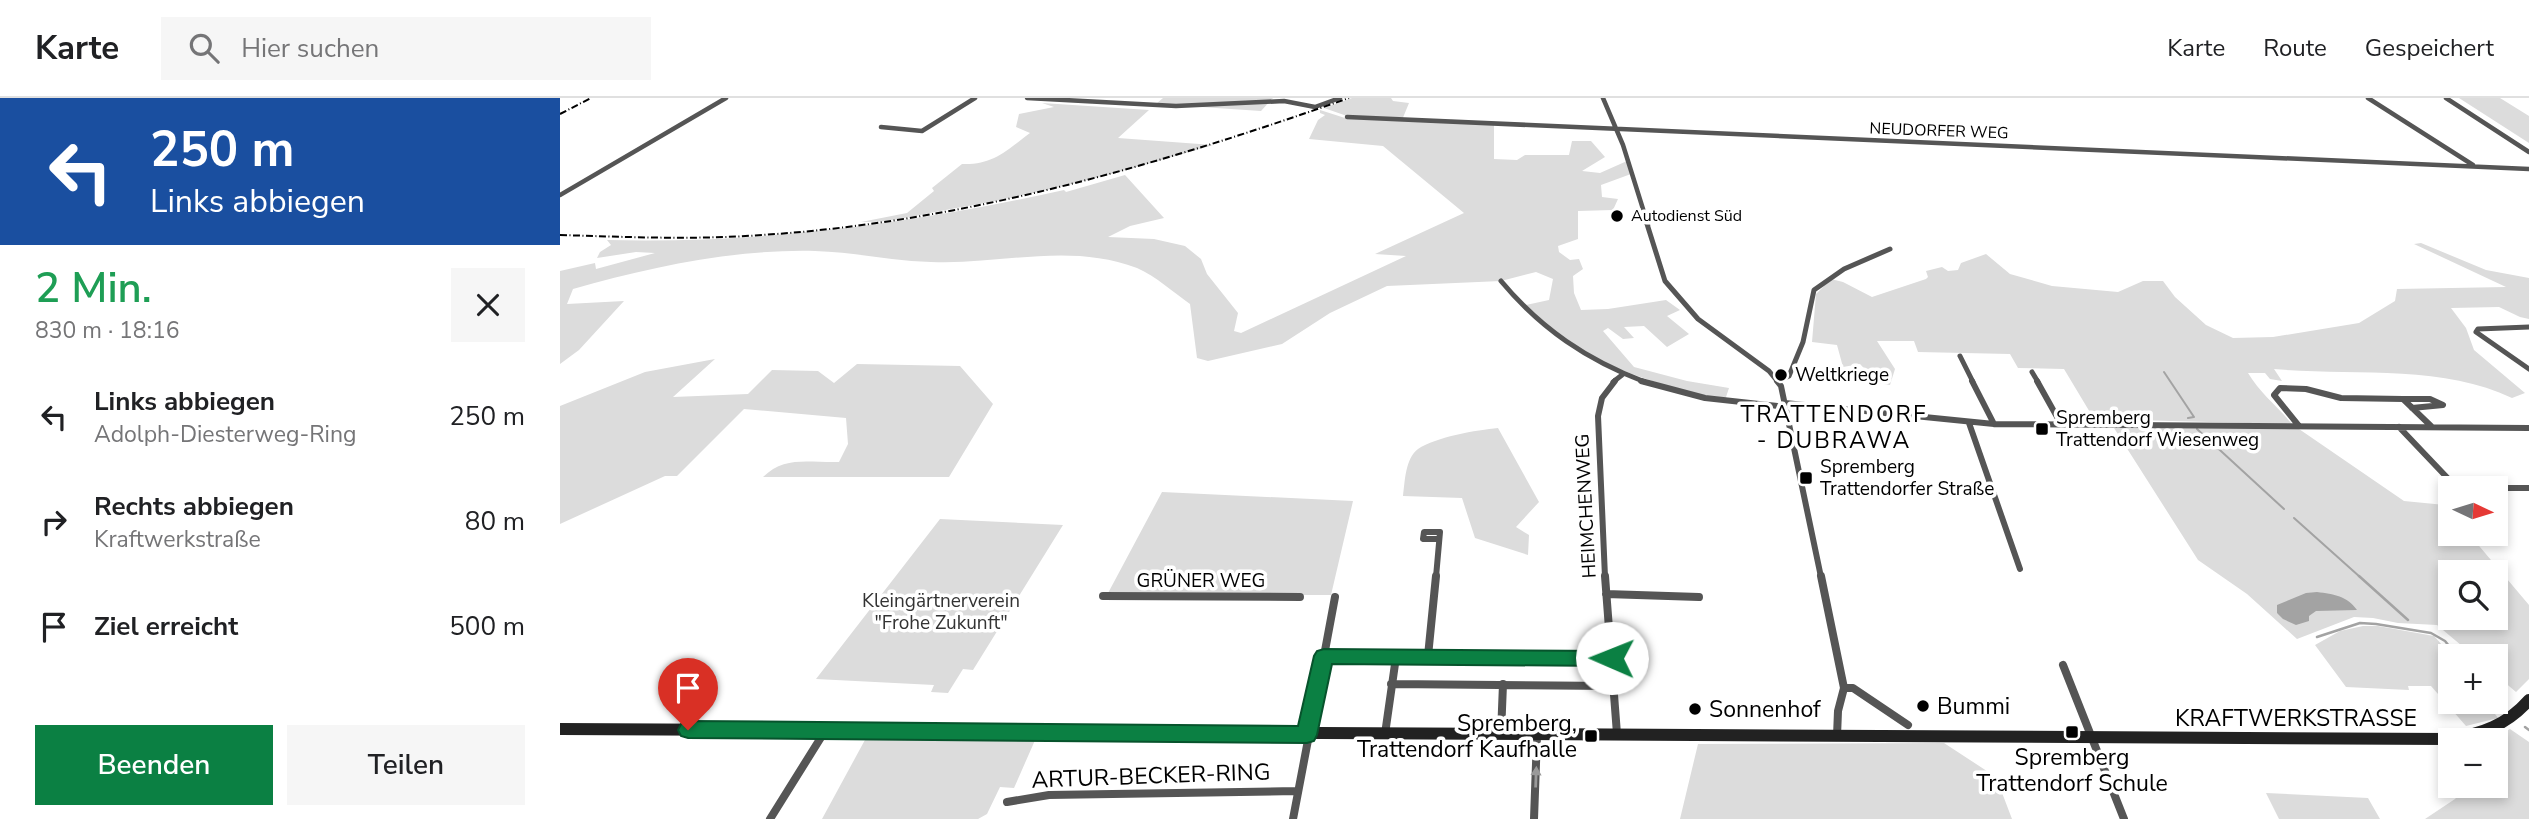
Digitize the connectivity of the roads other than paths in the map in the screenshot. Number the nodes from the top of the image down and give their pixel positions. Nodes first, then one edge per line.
1 (726, 98) edge
2 (975, 98) edge
3 (1027, 98) edge
4 (1340, 98) edge
5 (1603, 98) edge
6 (2368, 98) edge
7 (2447, 98) edge
8 (2455, 98) edge
9 (1347, 117) dead end
10 (881, 127) dead end
11 (1617, 130) junction
12 (2529, 152) edge
13 (2475, 166) junction
14 (2529, 169) edge
15 (560, 195) edge
16 (1890, 249) dead end
17 (1501, 281) dead end
18 (2529, 327) edge
19 (1960, 356) dead end
20 (2529, 369) edge
21 (2032, 372) dead end
22 (1622, 375) junction
23 (1779, 382) junction
24 (2403, 399) junction
25 (1785, 405) junction
26 (2412, 408) junction
27 (1969, 422) junction
28 (1994, 424) junction
29 (2061, 424) junction
30 (2299, 426) junction
31 (2399, 426) junction
32 (2432, 427) junction
33 (2528, 429) edge
34 (2529, 488) edge
35 (1439, 539) dead end
36 (2021, 569) dead end
37 (1606, 594) junction
38 (1103, 596) dead end
39 (1300, 597) dead end
40 (1335, 597) dead end
41 (1699, 597) dead end
42 (1324, 656) junction
43 (1428, 656) junction
44 (1395, 657) junction
45 (1612, 658) junction
46 (2063, 665) dead end
47 (1391, 684) junction
48 (1503, 684) junction
49 (1613, 686) junction
50 (1844, 688) junction
51 (2529, 700) edge
52 (1908, 725) dead end
53 (560, 729) edge
54 (825, 731) junction
55 (1307, 735) junction
56 (1384, 735) junction
57 (1501, 735) junction
58 (1537, 736) junction
59 (1617, 736) junction
60 (1838, 738) junction
61 (2093, 738) junction
62 (1296, 791) junction
63 (1007, 802) dead end
64 (770, 819) edge
65 (1293, 819) edge
66 (1534, 819) edge
67 (2124, 819) edge

1 - 15 street
2 - 10 street
3 - 4 street
5 - 11 street
6 - 13 street
7 - 8 street
7 - 12 street
9 - 11 street, NEUDORFER WEG
11 - 13 street, NEUDORFER WEG
11 - 23 street
13 - 14 street, NEUDORFER WEG
16 - 23 street
17 - 22 street
18 - 20 street
19 - 28 street
21 - 29 street
22 - 25 street
22 - 37 street, HEIMCHENWEG
23 - 25 street
24 - 26 street
24 - 26 street
24 - 30 street
25 - 27 street
25 - 50 street
26 - 32 street
27 - 28 street
27 - 36 street
28 - 29 street
29 - 30 street
30 - 31 street
31 - 32 street
31 - 34 street
32 - 33 street
35 - 43 street
37 - 41 street, HEIMCHENWEG
37 - 45 street
38 - 39 street, GRÜNER WEG
40 - 42 street, ARTUR-BECKER-RING
42 - 44 street
42 - 55 street, ARTUR-BECKER-RING
43 - 44 street
43 - 45 street
44 - 47 street
45 - 49 street
46 - 61 street
47 - 48 street
47 - 56 street
48 - 49 street
48 - 57 street
49 - 59 street
50 - 52 street
50 - 60 street
51 - 61 main road, KRAFTWERKSTRASSE
53 - 54 main road, KRAFTWERKSTRASSE
54 - 55 main road, KRAFTWERKSTRASSE
54 - 64 street
55 - 56 main road, KRAFTWERKSTRASSE
55 - 62 street, ARTUR-BECKER-RING
56 - 57 main road, KRAFTWERKSTRASSE
57 - 58 main road, KRAFTWERKSTRASSE
58 - 59 main road, KRAFTWERKSTRASSE
66 -> 58 street
59 - 60 main road, KRAFTWERKSTRASSE
60 - 61 main road, KRAFTWERKSTRASSE
61 - 67 street
62 - 63 street, ARTUR-BECKER-RING
62 - 65 street, ARTUR-BECKER-RING

